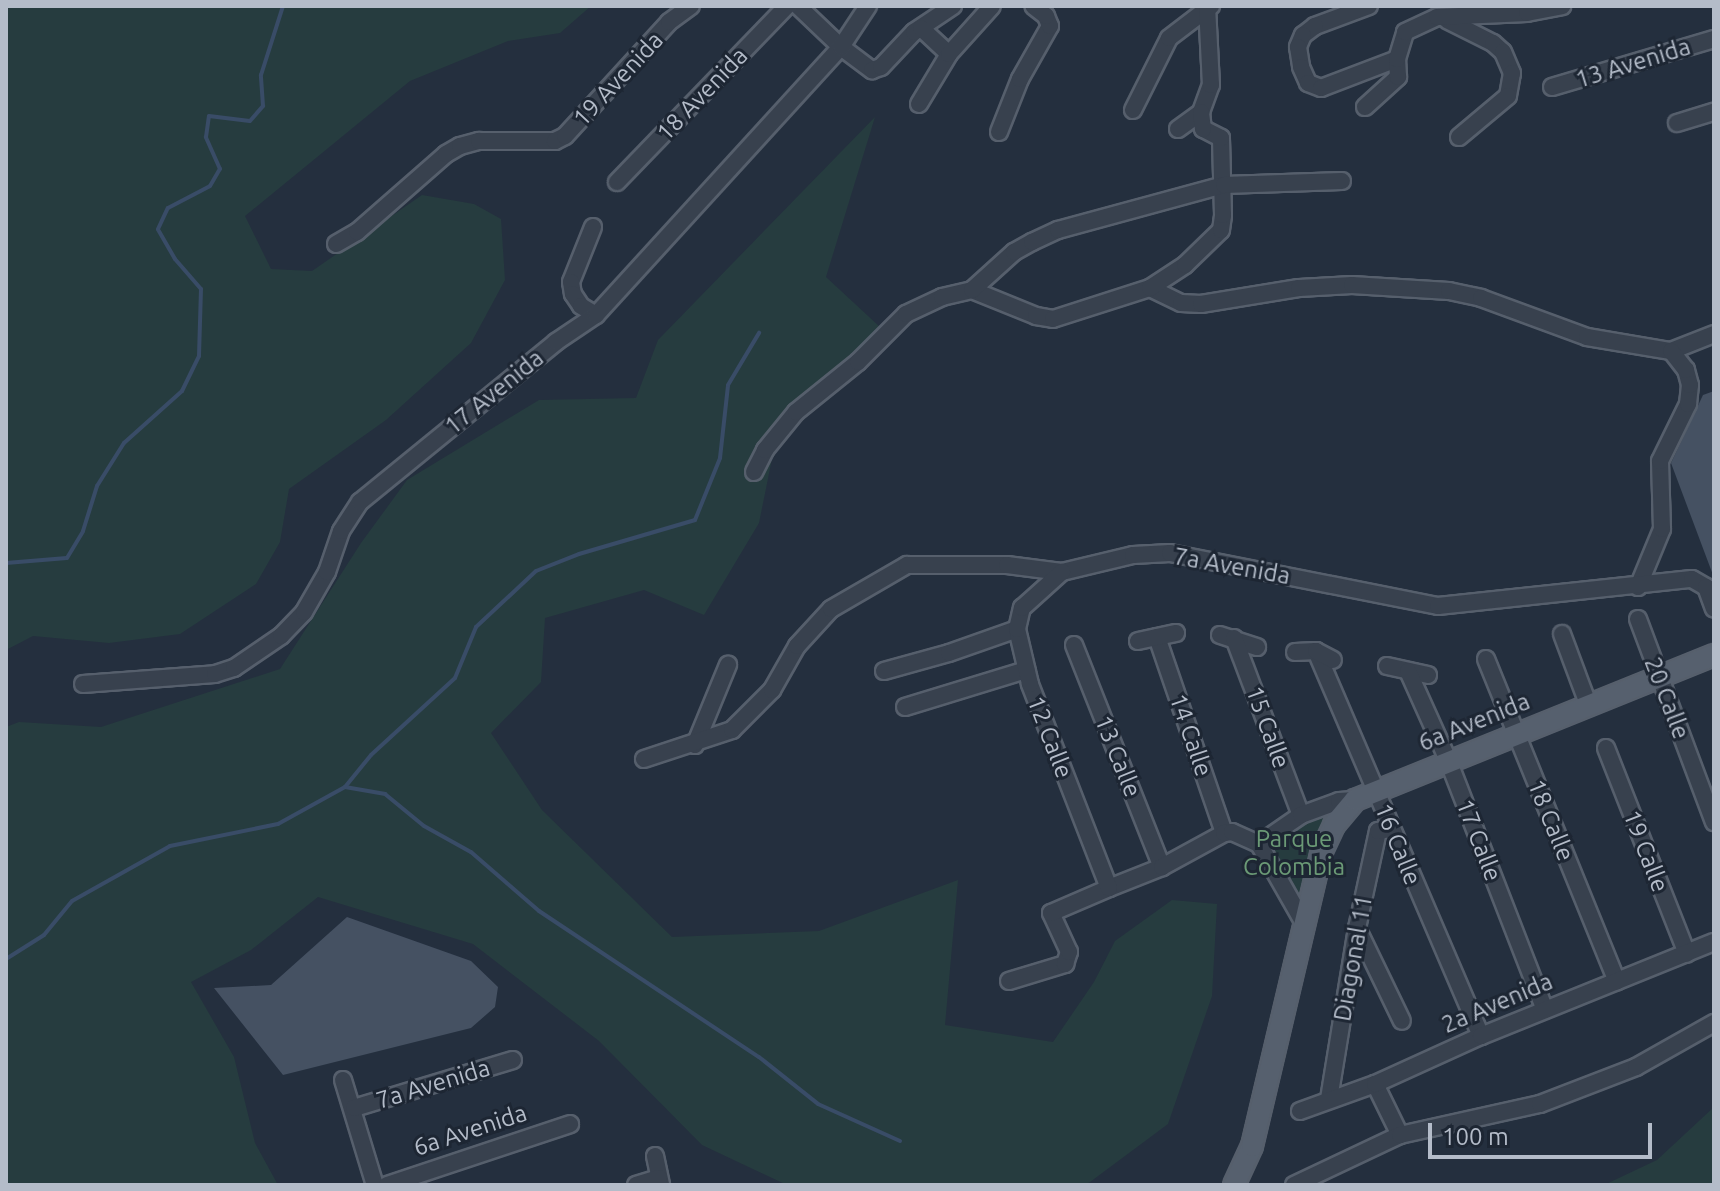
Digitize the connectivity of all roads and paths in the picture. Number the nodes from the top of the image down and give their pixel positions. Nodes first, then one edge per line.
1 (691, 6) edge
2 (787, 6) edge
3 (798, 6) edge
4 (868, 6) edge
5 (953, 6) edge
6 (992, 6) edge
7 (1033, 6) edge
8 (1369, 6) edge
9 (1562, 6) edge
10 (1208, 7) edge
11 (1439, 11) edge
12 (921, 28) junction
13 (1714, 39) edge
14 (841, 47) junction
15 (949, 54) junction
16 (1397, 59) junction
17 (1552, 87) dead end
18 (919, 104) dead end
19 (1365, 107) dead end
20 (1133, 110) dead end
21 (1201, 112) junction
22 (1714, 112) edge
23 (1677, 123) dead end
24 (1178, 129) dead end
25 (999, 132) dead end
26 (1459, 137) dead end
27 (1342, 181) dead end
28 (617, 182) dead end
29 (1224, 185) junction
30 (593, 227) dead end
31 (336, 244) dead end
32 (1150, 288) junction
33 (972, 290) junction
34 (596, 315) junction
35 (1714, 334) edge
36 (1671, 351) junction
37 (754, 472) dead end
38 (1062, 572) junction
39 (1638, 587) junction
40 (1714, 609) edge
41 (1638, 619) dead end
42 (1017, 629) junction
43 (1176, 633) dead end
44 (1562, 634) dead end
45 (1157, 637) junction
46 (1138, 641) dead end
47 (1074, 645) dead end
48 (1257, 647) dead end
49 (1316, 651) junction
50 (1295, 652) dead end
51 (1714, 655) edge
52 (1486, 659) dead end
53 (1333, 660) dead end
54 (728, 665) dead end
55 (1387, 666) dead end
56 (1026, 670) junction
57 (884, 671) dead end
58 (1408, 671) junction
59 (1428, 675) dead end
60 (1658, 676) junction
61 (83, 684) dead end
62 (1588, 704) junction
63 (905, 707) dead end
64 (1515, 733) junction
65 (695, 745) junction
66 (1606, 748) dead end
67 (644, 759) dead end
68 (1448, 760) junction
69 (1376, 789) junction
70 (1355, 800) junction
71 (1301, 815) junction
72 (1714, 822) edge
73 (1391, 829) junction
74 (1224, 833) junction
75 (1252, 841) junction
76 (1162, 867) junction
77 (1109, 888) junction
78 (1305, 925) junction
79 (1357, 928) junction
80 (1714, 942) edge
81 (1687, 954) junction
82 (1009, 981) dead end
83 (1617, 981) junction
84 (1545, 1010) junction
85 (1402, 1021) dead end
86 (1714, 1023) edge
87 (1481, 1036) junction
88 (513, 1060) dead end
89 (343, 1080) dead end
90 (1375, 1084) junction
91 (1329, 1099) junction
92 (354, 1108) junction
93 (1300, 1111) dead end
94 (570, 1124) dead end
95 (1400, 1135) junction
96 (655, 1156) dead end
97 (660, 1182) edge
98 (375, 1185) edge
99 (387, 1185) edge
100 (636, 1185) edge
101 (1234, 1185) edge
102 (1294, 1185) edge

1 - 31 street, 19 Avenida
2 - 28 street, 18 Avenida
3 - 14 street
4 - 14 street, 17 Avenida
5 - 12 street
6 - 15 street
7 - 25 street
8 - 16 street
9 - 11 street
10 - 20 street
10 - 21 street
11 - 16 street
11 - 26 street
12 - 14 street
12 - 15 street
13 - 17 street, 13 Avenida
14 - 34 street, 17 Avenida
15 - 18 street
16 - 19 street
21 - 24 street
21 - 29 street
22 - 23 street
27 - 29 street
29 - 32 street
29 - 33 street
30 - 34 street
32 - 33 street
32 - 36 street
33 - 37 street
34 - 61 street, 17 Avenida
35 - 36 street
36 - 39 street
38 - 39 street, 7a Avenida
38 - 42 street
38 - 65 street, 7a Avenida
39 - 40 street, 7a Avenida
41 - 60 street, 20 Calle
42 - 56 street, 12 Calle
42 - 57 street
43 - 45 street
44 - 62 street
45 - 46 street
45 - 74 street, 14 Calle
47 - 76 street, 13 Calle
48 - 71 street, 15 Calle
49 - 50 street
49 - 53 street
49 - 69 street, 16 Calle
51 - 60 main road, 6a Avenida
52 - 64 street, 18 Calle
54 - 65 street
55 - 58 street
56 - 63 street
56 - 77 street, 12 Calle
58 - 59 street
58 - 68 street, 17 Calle
60 - 62 main road, 6a Avenida
60 - 72 street, 20 Calle
62 - 64 main road, 6a Avenida
64 - 68 main road, 6a Avenida
64 - 83 street, 18 Calle
65 - 67 street, 7a Avenida
66 - 81 street, 19 Calle
68 - 69 main road, 6a Avenida
68 - 84 street, 17 Calle
69 - 70 main road, 6a Avenida
69 - 73 street, 16 Calle
70 - 71 street, 6a Avenida
70 - 78 main road
71 - 75 street, 6a Avenida
73 - 79 street, Diagonal 11
73 - 87 street, 16 Calle
74 - 75 street
74 - 76 street
75 - 78 street
76 - 77 street
77 - 82 street
78 - 101 main road
79 - 85 street
79 - 91 street, Diagonal 11
80 - 81 street, 2a Avenida
81 - 83 street, 2a Avenida
83 - 84 street, 2a Avenida
84 - 87 street, 2a Avenida
86 - 95 street
87 - 90 street, 2a Avenida
88 - 92 street, 7a Avenida
89 - 92 street
90 - 91 street, 2a Avenida
90 - 95 street
91 - 93 street, 2a Avenida
92 - 98 street
94 - 99 street, 6a Avenida
95 - 102 street
96 - 97 street
97 - 100 street

